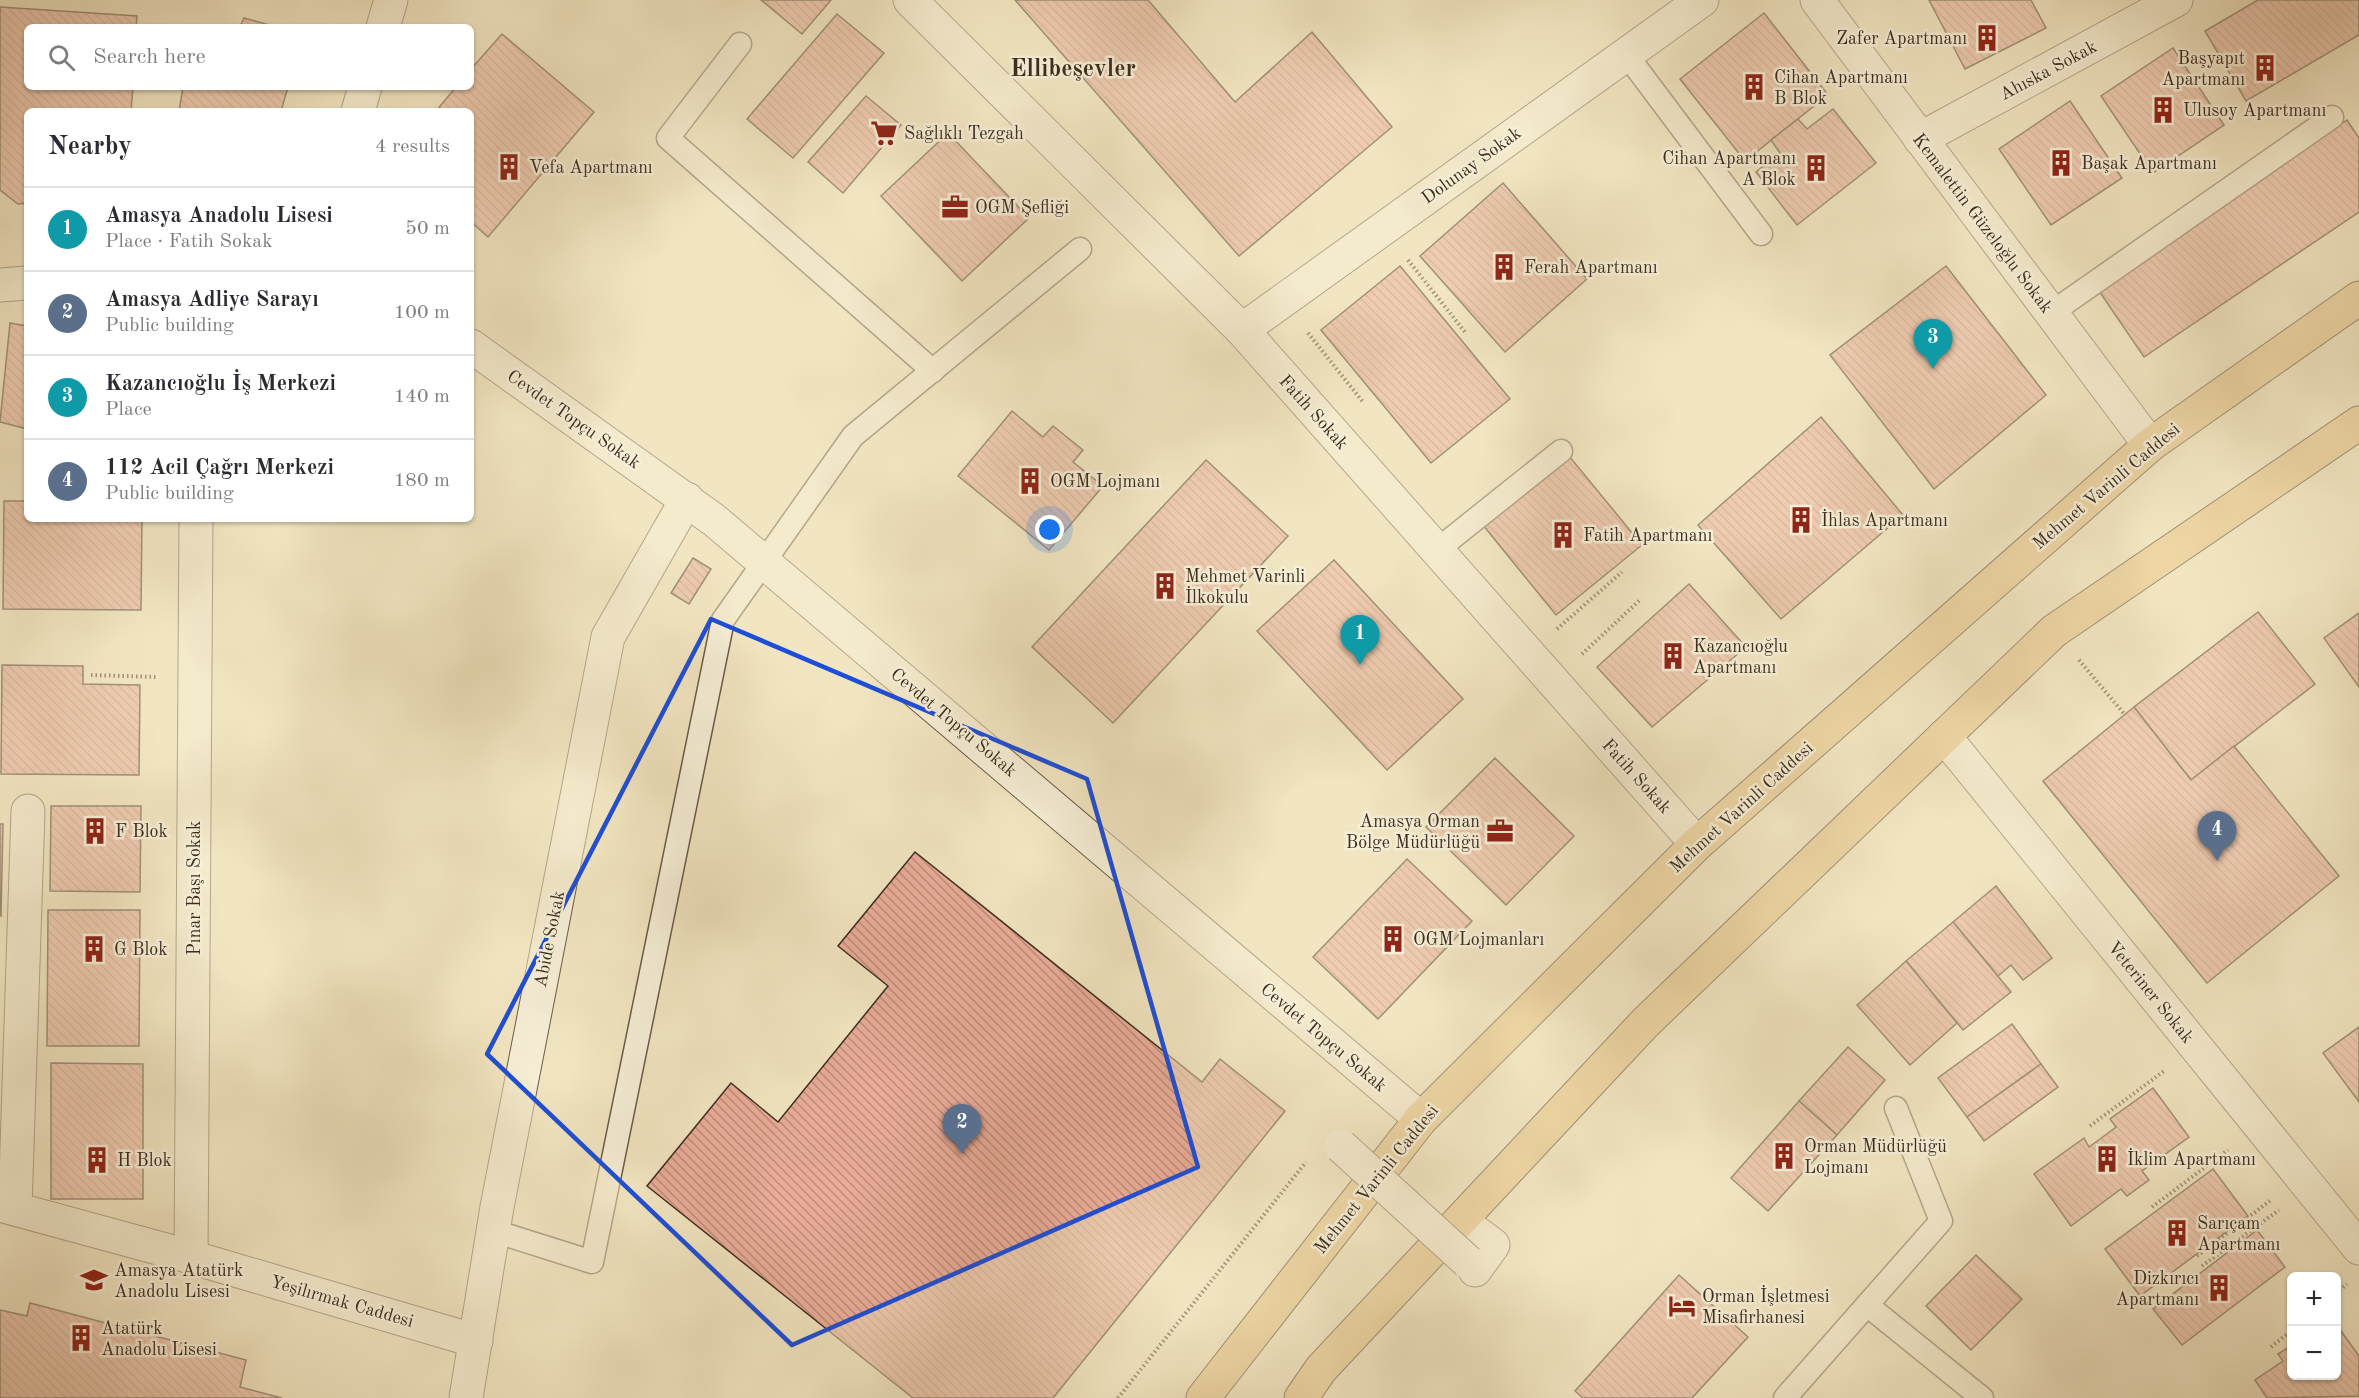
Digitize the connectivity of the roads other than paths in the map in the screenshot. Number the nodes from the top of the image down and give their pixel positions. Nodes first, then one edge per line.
1 (391, 0) edge
2 (910, 0) edge
3 (1702, 0) edge
4 (1817, 0) edge
5 (2176, 0) edge
6 (384, 24) edge
7 (740, 44) dead end
8 (1626, 54) junction
9 (364, 90) edge
10 (359, 108) edge
11 (2332, 117) dead end
12 (1920, 139) junction
13 (1761, 234) dead end
14 (1080, 249) dead end
15 (24, 283) edge
16 (0, 285) edge
17 (2359, 298) edge
18 (2051, 313) junction
19 (1242, 330) junction
20 (474, 348) edge
21 (933, 371) junction
22 (2359, 423) edge
23 (2150, 445) junction
24 (1561, 451) dead end
25 (687, 499) junction
26 (196, 522) edge
27 (1437, 550) junction
28 (763, 560) junction
29 (1944, 736) junction
30 (28, 811) dead end
31 (1697, 844) junction
32 (11, 973) edge
33 (1896, 1108) dead end
34 (1421, 1119) junction
35 (1341, 1146) dead end
36 (7, 1207) edge
37 (1461, 1221) junction
38 (494, 1231) junction
39 (2359, 1248) edge
40 (191, 1257) junction
41 (1867, 1305) junction
42 (476, 1341) junction
43 (466, 1398) edge
44 (1203, 1398) edge
45 (1301, 1398) edge
46 (1785, 1398) edge
47 (1982, 1398) edge

1 - 6 street
2 - 19 street, Fatih Sokak
3 - 8 street, Dolunay Sokak
4 - 12 street, Kemalettin Güzeloğlu Sokak
5 - 12 street, Ahıska Sokak
7 - 21 lane
8 - 13 lane
8 - 19 street, Dolunay Sokak
9 - 10 street
11 - 18 lane
12 - 18 street, Kemalettin Güzeloğlu Sokak
14 - 21 lane
15 - 16 street
17 - 23 main road, Mehmet Varinli Caddesi
18 - 23 street, Kemalettin Güzeloğlu Sokak
19 - 27 street, Fatih Sokak
20 - 25 street, Cevdet Topçu Sokak
21 - 28 lane
22 - 29 main road
23 - 31 main road, Mehmet Varinli Caddesi
24 - 27 lane
25 - 28 street, Cevdet Topçu Sokak
25 - 38 street, Abide Sokak
26 - 40 street, Pınar Başı Sokak
27 - 31 street, Fatih Sokak
28 - 34 street, Cevdet Topçu Sokak
28 - 38 lane
29 - 37 main road
29 - 39 street, Veteriner Sokak
30 - 32 street
31 - 34 main road, Mehmet Varinli Caddesi
32 - 36 street
33 - 41 lane
34 - 44 main road, Mehmet Varinli Caddesi
35 - 37 street, bridge
36 - 40 street, Yeşilırmak Caddesi
37 - 45 main road
38 - 42 street, Abide Sokak
40 - 42 street, Yeşilırmak Caddesi
41 - 46 lane
41 - 47 lane
42 - 43 street, Abide Sokak

